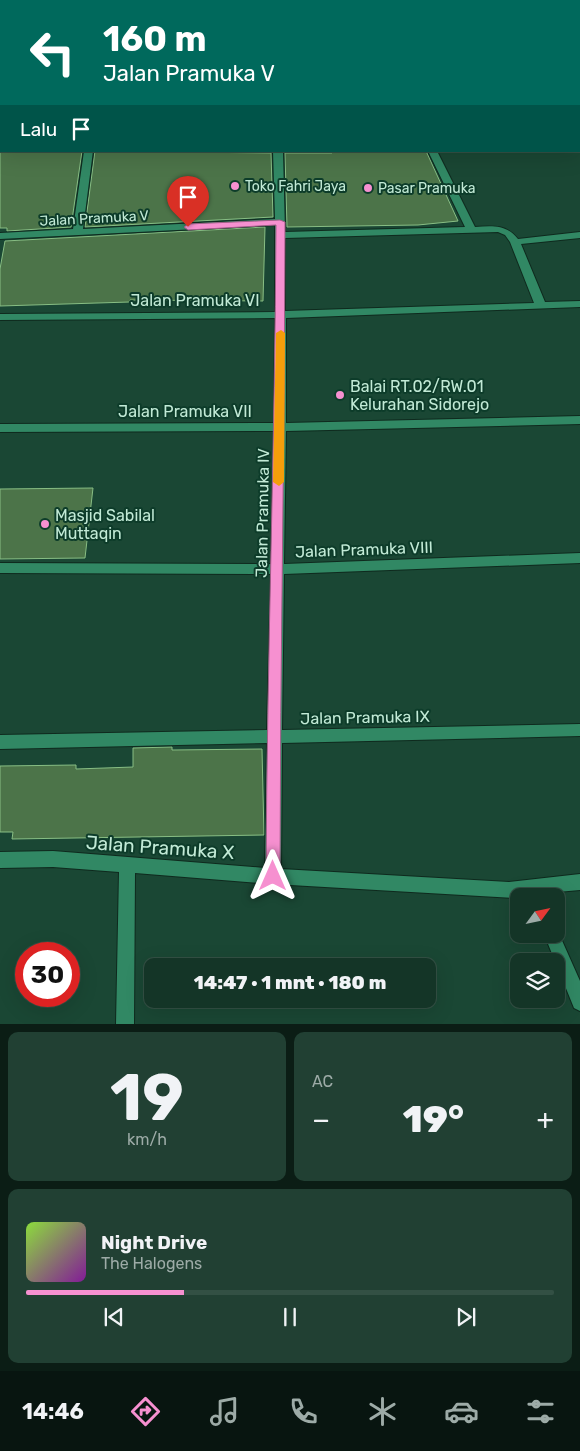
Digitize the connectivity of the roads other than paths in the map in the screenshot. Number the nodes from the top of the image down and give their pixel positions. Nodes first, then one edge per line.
1 (89, 152) edge
2 (278, 152) edge
3 (432, 152) edge
4 (280, 229) junction
5 (471, 229) junction
6 (78, 232) junction
7 (580, 235) edge
8 (0, 236) edge
9 (515, 242) junction
10 (576, 304) edge
11 (540, 306) junction
12 (281, 315) junction
13 (0, 317) edge
14 (580, 420) edge
15 (280, 427) junction
16 (0, 428) edge
17 (580, 558) edge
18 (0, 568) edge
19 (277, 569) junction
20 (580, 730) edge
21 (274, 736) junction
22 (0, 742) edge
23 (0, 860) edge
24 (127, 864) junction
25 (273, 876) junction
26 (580, 882) edge
27 (496, 889) junction
28 (510, 890) edge
29 (556, 943) edge
30 (580, 1002) edge
31 (125, 1024) edge

1 - 6 street
2 - 4 street, Jalan Pramuka IV
3 - 5 street
4 - 5 street, Jalan Pramuka V
4 - 6 street, Jalan Pramuka V
4 - 12 street, Jalan Pramuka IV
5 - 9 street, Jalan Pramuka V
6 - 8 street, Jalan Pramuka V
7 - 9 street
9 - 11 street
10 - 11 street, Jalan Pramuka VI
11 - 12 street, Jalan Pramuka VI
12 - 13 street, Jalan Pramuka VI
12 - 15 street, Jalan Pramuka IV
14 - 15 street, Jalan Pramuka VII
15 - 16 street, Jalan Pramuka VII
15 - 19 street, Jalan Pramuka IV
17 - 19 street, Jalan Pramuka VIII
18 - 19 street, Jalan Pramuka VIII
19 - 21 street, Jalan Pramuka IV
20 - 21 street, Jalan Pramuka IX
21 - 22 street, Jalan Pramuka IX
21 - 25 street, Jalan Pramuka IV
23 - 24 street, Jalan Pramuka X
24 - 25 street, Jalan Pramuka X
24 - 31 street
25 - 27 street, Jalan Pramuka X
26 - 27 street
27 - 28 street, Jalan Pramuka X
29 - 30 street

